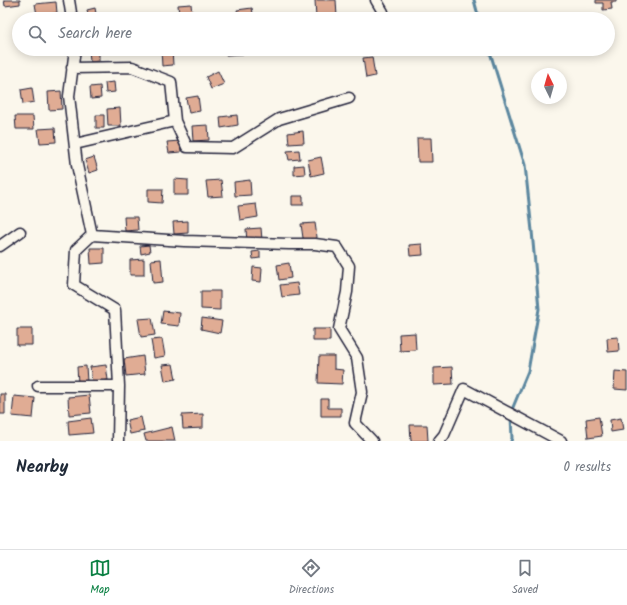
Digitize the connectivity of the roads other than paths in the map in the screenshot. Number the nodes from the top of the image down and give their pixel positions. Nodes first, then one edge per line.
1 (69, 0) edge
2 (376, 0) edge
3 (71, 12) edge
4 (383, 12) dead end
5 (74, 56) edge
6 (72, 68) junction
7 (349, 98) dead end
8 (175, 121) junction
9 (75, 144) junction
10 (20, 232) dead end
11 (92, 235) junction
12 (0, 246) edge
13 (38, 386) dead end
14 (119, 386) junction
15 (118, 441) edge
16 (372, 441) edge
17 (439, 441) edge
18 (561, 441) edge

1 - 3 street
2 - 4 street
5 - 6 street
6 - 8 street
6 - 9 street
7 - 8 street
8 - 9 street
9 - 11 street
10 - 12 street
11 - 14 street
11 - 16 street
13 - 14 street
14 - 15 street
17 - 18 street

